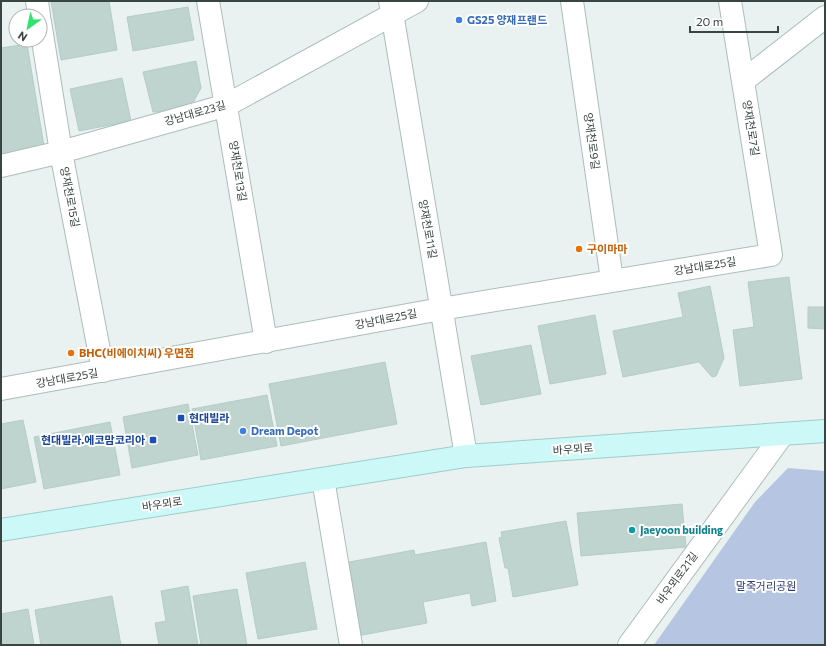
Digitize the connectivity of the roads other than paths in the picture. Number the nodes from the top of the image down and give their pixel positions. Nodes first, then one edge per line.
1 (208, 1) edge
2 (417, 1) edge
3 (572, 1) edge
4 (730, 1) edge
5 (391, 8) edge
6 (825, 17) edge
7 (44, 48) edge
8 (743, 81) junction
9 (227, 105) junction
10 (61, 152) junction
11 (1, 166) edge
12 (771, 255) joint
13 (612, 280) junction
14 (441, 309) junction
15 (266, 342) junction
16 (104, 371) junction
17 (1, 389) edge
18 (825, 432) edge
19 (783, 434) junction
20 (466, 456) junction
21 (323, 479) junction
22 (1, 530) edge
23 (351, 645) edge
24 (629, 645) edge

1 - 9 street, 양재천로13길
2 - 5 street, 강남대로23길
3 - 13 street, 양재천로9길
4 - 8 street, 양재천로7길
5 - 9 street, 강남대로23길
5 - 14 street, 양재천로11길
6 - 8 street
7 - 10 street, 양재천로15길
8 - 12 street, 양재천로7길
9 - 10 street, 강남대로23길
9 - 15 street, 양재천로13길
10 - 11 street, 강남대로23길
10 - 16 street, 양재천로15길
12 - 13 street, 강남대로25길
13 - 14 street, 강남대로25길
14 - 15 street, 강남대로25길
14 - 20 street, 양재천로11길
15 - 16 street, 강남대로25길
16 - 17 street, 강남대로25길
18 - 19 street, 바우뫼로
19 - 20 street, 바우뫼로
19 - 24 street, 바우뫼로21길
20 - 21 street, 바우뫼로
21 - 22 street, 바우뫼로
21 - 23 street

